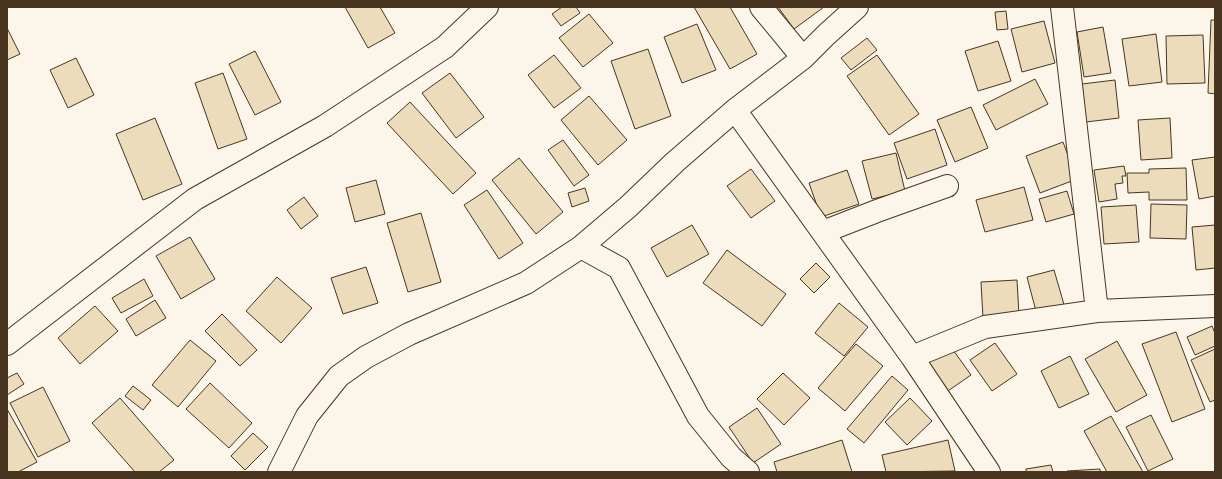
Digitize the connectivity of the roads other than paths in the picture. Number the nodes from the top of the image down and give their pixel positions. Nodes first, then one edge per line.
1 (487, 7) edge
2 (761, 7) edge
3 (857, 7) edge
4 (1062, 7) edge
5 (803, 58) junction
6 (735, 110) junction
7 (947, 186) dead end
8 (823, 232) junction
9 (581, 246) junction
10 (1215, 306) edge
11 (1097, 311) junction
12 (7, 344) edge
13 (912, 357) junction
14 (279, 472) edge
15 (748, 472) edge
16 (989, 472) edge

1 - 12 street
2 - 5 street
3 - 5 street
4 - 11 street
5 - 6 street
6 - 8 street
6 - 9 street
7 - 8 street
8 - 13 street
9 - 14 street
9 - 15 street
10 - 11 street
11 - 13 street
13 - 16 street

